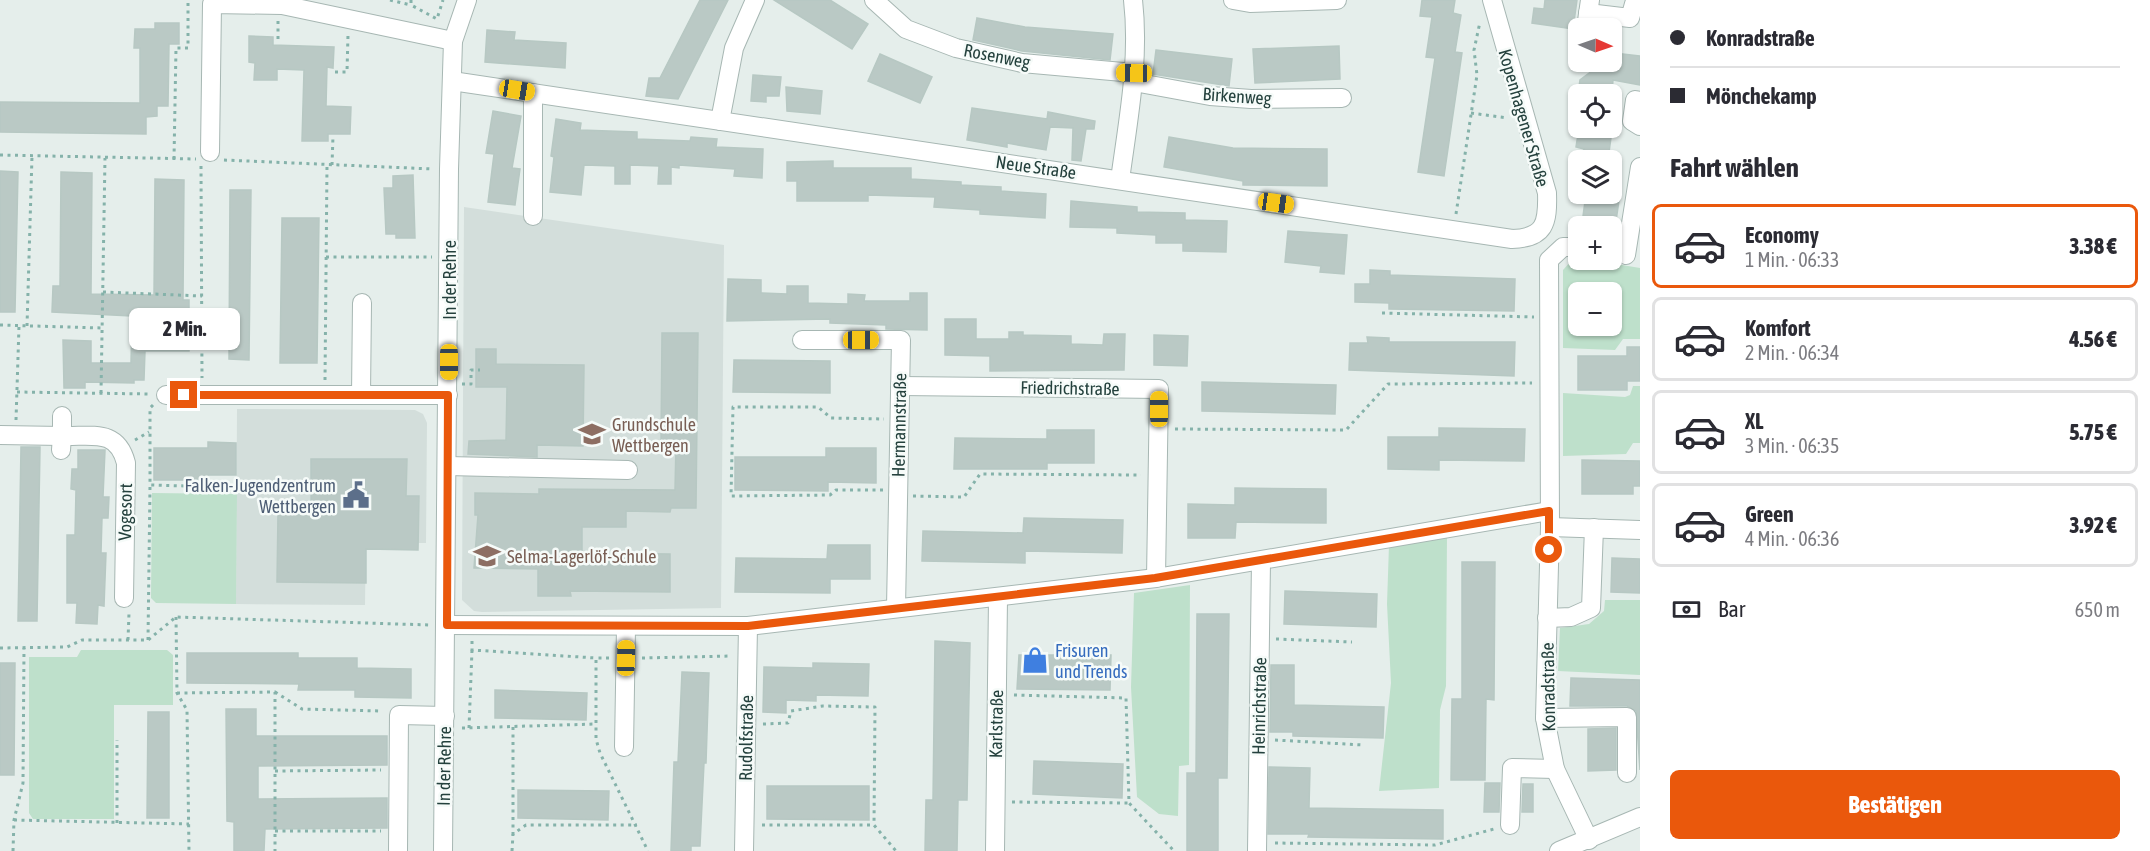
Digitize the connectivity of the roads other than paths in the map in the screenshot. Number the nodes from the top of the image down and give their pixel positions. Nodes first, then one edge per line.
1 (467, 0) edge
2 (755, 0) edge
3 (874, 0) edge
4 (1133, 0) edge
5 (1233, 0) edge
6 (1337, 0) edge
7 (212, 2) edge
8 (280, 2) edge
9 (1492, 2) edge
10 (1640, 5) edge
11 (1588, 14) edge
12 (453, 41) junction
13 (1134, 78) junction
14 (452, 81) junction
15 (533, 93) junction
16 (1342, 98) dead end
17 (1640, 101) edge
18 (720, 121) junction
19 (1640, 126) edge
20 (206, 156) road end
21 (1640, 167) edge
22 (1120, 180) junction
23 (533, 216) dead end
24 (1537, 234) joint
25 (1568, 247) edge
26 (1626, 255) edge
27 (362, 303) dead end
28 (802, 340) dead end
29 (900, 386) junction
30 (456, 390) junction
31 (166, 395) road end
32 (361, 395) junction
33 (62, 416) dead end
34 (8, 435) edge
35 (62, 443) junction
36 (448, 466) junction
37 (628, 470) dead end
38 (1550, 519) junction
39 (1594, 528) junction
40 (1640, 530) edge
41 (1261, 561) junction
42 (1155, 578) junction
43 (124, 598) road end
44 (998, 598) junction
45 (896, 608) junction
46 (1547, 618) junction
47 (447, 625) junction
48 (748, 626) junction
49 (626, 627) junction
50 (1545, 718) junction
51 (445, 722) junction
52 (624, 747) dead end
53 (1555, 769) junction
54 (1627, 773) dead end
55 (1640, 817) edge
56 (1510, 825) road end
57 (1589, 840) junction
58 (1257, 847) edge
59 (398, 851) edge
60 (443, 851) edge
61 (744, 851) edge
62 (994, 851) edge
63 (1559, 851) edge

1 - 12 street, In der Rehre
2 - 18 street
3 - 13 street, Rosenweg
4 - 13 street
5 - 6 street
7 - 8 street
7 - 20 street
8 - 12 street
9 - 24 street, Kopenhagener Straße
10 - 11 street
12 - 14 street, In der Rehre
13 - 16 street, Birkenweg
13 - 22 street
14 - 15 street, Neue Straße
14 - 30 street, In der Rehre
15 - 18 street, Neue Straße
15 - 23 street
17 - 19 street
18 - 22 street, Neue Straße
21 - 26 street
22 - 24 street, Neue Straße
25 - 38 street, Konradstraße
27 - 32 street
28 - 29 street, Hermannstraße
29 - 42 street, Friedrichstraße
29 - 45 street, Hermannstraße
30 - 32 street
30 - 36 street, In der Rehre
31 - 32 street
33 - 35 street
34 - 35 street, Vogesort
35 - 43 street, Vogesort
36 - 37 street
36 - 47 street, In der Rehre
38 - 39 street
38 - 41 street
38 - 46 street, Konradstraße
39 - 40 street
39 - 46 street
41 - 42 street
41 - 58 street, Heinrichstraße
42 - 44 street
44 - 45 street
44 - 62 street, Karlstraße
45 - 48 street
46 - 50 street, Konradstraße
47 - 49 street
47 - 51 street, In der Rehre
48 - 49 street
48 - 61 street, Rudolfstraße
49 - 52 street
50 - 53 street, Konradstraße
50 - 54 street
51 - 59 street
51 - 60 street, In der Rehre
53 - 56 street
53 - 57 street, Konradstraße
55 - 57 street
57 - 63 street

